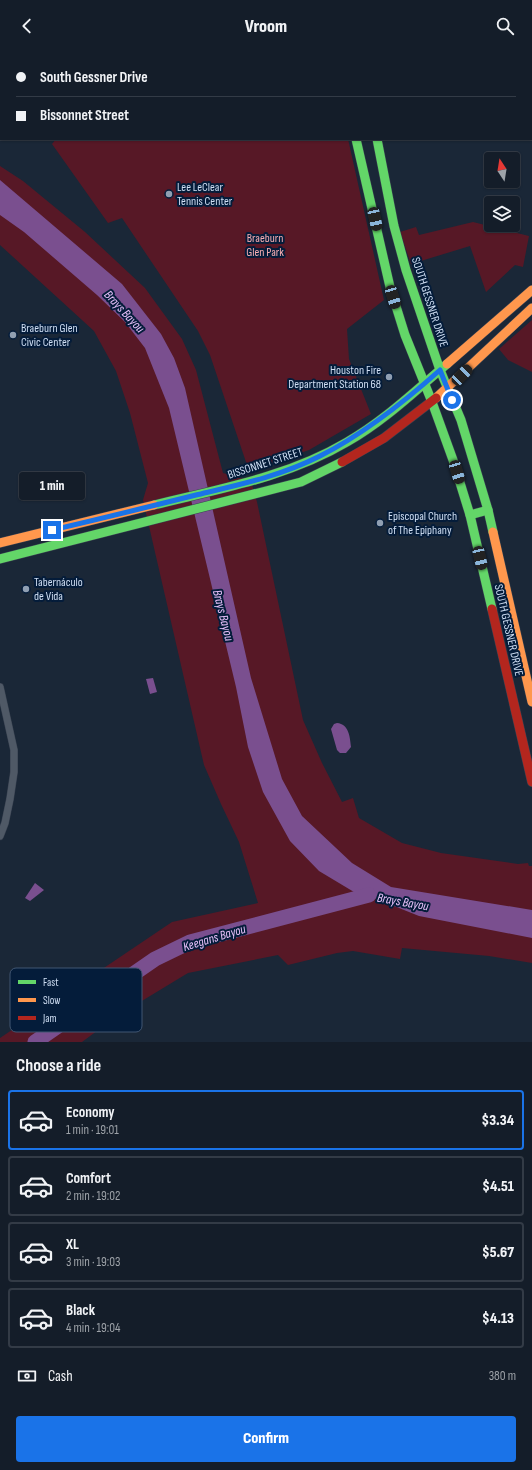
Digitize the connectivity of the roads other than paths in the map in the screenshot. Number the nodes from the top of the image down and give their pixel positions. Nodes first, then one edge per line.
1 (356, 140) edge
2 (377, 140) edge
3 (532, 290) edge
4 (532, 308) edge
5 (440, 370) junction
6 (424, 384) junction
7 (447, 389) junction
8 (432, 402) junction
9 (318, 457) junction
10 (326, 470) junction
11 (488, 510) junction
12 (470, 515) junction
13 (111, 517) junction
14 (115, 530) junction
15 (0, 543) edge
16 (0, 559) edge
17 (0, 687) edge
18 (532, 702) edge
19 (529, 753) edge
20 (532, 782) edge
21 (0, 836) edge

1 - 6 main road, SOUTH GESSNER DRIVE
2 - 5 main road, SOUTH GESSNER DRIVE
3 - 5 main road, BISSONNET STREET
4 - 7 main road
5 - 6 main road, BISSONNET STREET
5 - 7 main road, SOUTH GESSNER DRIVE
6 - 8 main road, SOUTH GESSNER DRIVE
6 - 9 main road, BISSONNET STREET
7 - 8 main road
7 - 11 main road, SOUTH GESSNER DRIVE
8 - 10 main road
8 - 12 main road, SOUTH GESSNER DRIVE
9 - 10 main road
9 - 13 main road, BISSONNET STREET
10 - 14 main road
11 - 12 main road
11 - 18 main road, SOUTH GESSNER DRIVE
12 - 19 main road, SOUTH GESSNER DRIVE
13 - 14 main road
13 - 15 main road, BISSONNET STREET
14 - 16 main road
17 - 21 street
19 - 20 main road, SOUTH GESSNER DRIVE

